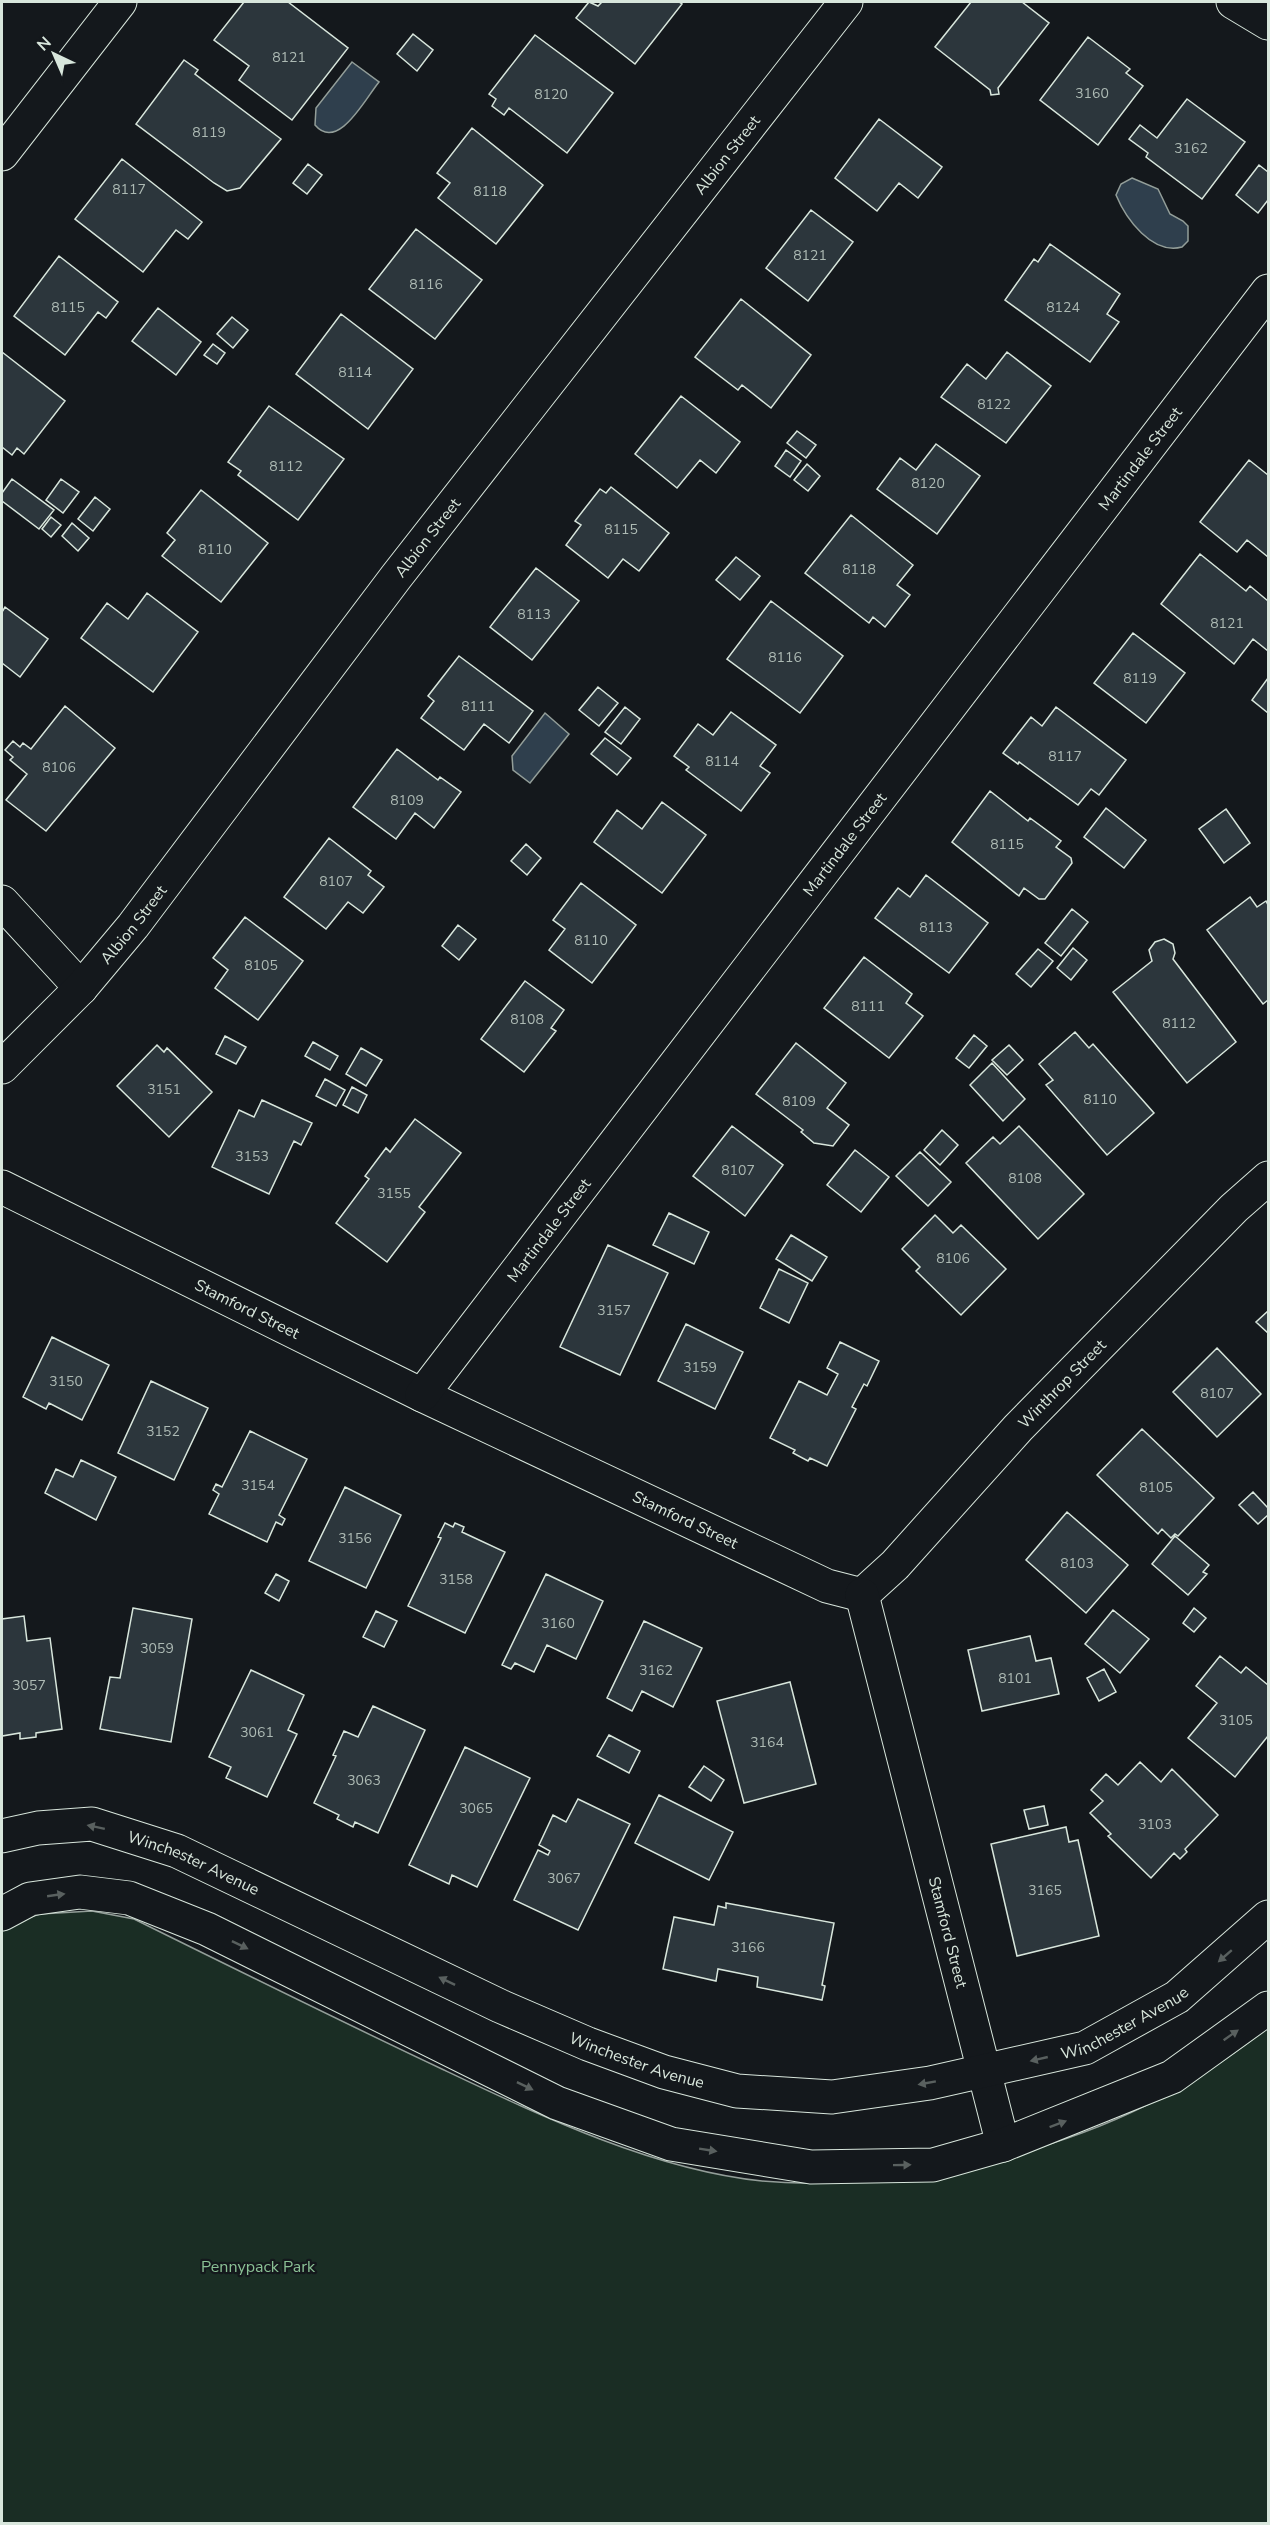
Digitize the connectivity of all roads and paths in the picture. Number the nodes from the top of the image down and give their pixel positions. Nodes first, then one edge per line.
1 (120, 2) edge
2 (846, 2) edge
3 (1233, 2) edge
4 (1269, 23) edge
5 (2, 154) edge
6 (1269, 291) edge
7 (2, 902) edge
8 (81, 987) junction
9 (2, 1067) edge
10 (1269, 1178) edge
11 (2, 1187) edge
12 (422, 1395) junction
13 (862, 1595) junction
14 (2, 1836) edge
15 (2, 1914) edge
16 (1269, 1917) edge
17 (1269, 2008) edge
18 (984, 2071) junction
19 (1004, 2145) junction

1 - 5 street
2 - 8 street, Albion Street
3 - 4 street
6 - 12 street, Martindale Street
7 - 8 street
8 - 9 street, Albion Street
10 - 13 street, Winthrop Street
11 - 12 street, Stamford Street
12 - 13 street, Stamford Street
13 - 18 street, Stamford Street
18 -> 14 street, Winchester Avenue
15 -> 19 street
16 -> 18 street, Winchester Avenue
19 -> 17 street
18 - 19 street, Stamford Street

